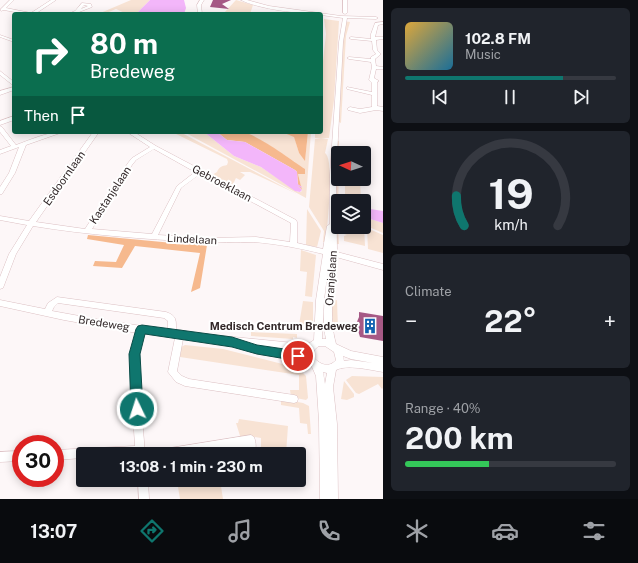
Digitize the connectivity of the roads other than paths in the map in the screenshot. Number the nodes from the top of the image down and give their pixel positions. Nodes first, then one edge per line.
1 (12, 0) edge
2 (54, 0) edge
3 (202, 0) edge
4 (243, 0) edge
5 (344, 0) edge
6 (2, 10) edge
7 (77, 10) dead end
8 (17, 12) edge
9 (35, 12) edge
10 (74, 12) edge
11 (200, 12) edge
12 (312, 12) edge
13 (323, 13) edge
14 (338, 15) junction
15 (346, 16) junction
16 (383, 19) edge
17 (376, 21) junction
18 (383, 23) edge
19 (0, 32) edge
20 (0, 36) edge
21 (12, 38) edge
22 (351, 38) dead end
23 (377, 38) edge
24 (12, 39) edge
25 (341, 42) junction
26 (349, 58) dead end
27 (373, 64) junction
28 (383, 68) edge
29 (0, 72) edge
30 (12, 83) edge
31 (349, 88) dead end
32 (12, 89) edge
33 (0, 93) edge
34 (375, 94) junction
35 (376, 108) junction
36 (350, 109) dead end
37 (383, 109) edge
38 (12, 119) edge
39 (0, 123) edge
40 (0, 128) edge
41 (53, 134) edge
42 (95, 134) edge
43 (133, 134) edge
44 (24, 143) junction
45 (14, 146) junction
46 (154, 147) junction
47 (0, 152) edge
48 (200, 171) junction
49 (0, 192) edge
50 (0, 218) edge
51 (31, 224) junction
52 (87, 231) junction
53 (154, 237) junction
54 (293, 245) junction
55 (333, 253) junction
56 (383, 267) edge
57 (0, 286) edge
58 (0, 303) edge
59 (47, 313) junction
60 (142, 329) junction
61 (176, 334) junction
62 (232, 342) junction
63 (318, 342) junction
64 (310, 348) junction
65 (335, 348) junction
66 (383, 361) edge
67 (313, 362) junction
68 (335, 367) junction
69 (383, 368) edge
70 (294, 399) dead end
71 (231, 443) dead end
72 (140, 447) edge
73 (207, 447) edge
74 (76, 454) edge
75 (64, 455) edge
76 (12, 457) edge
77 (0, 458) edge
78 (143, 487) edge
79 (144, 499) edge
80 (325, 499) edge
81 (332, 499) edge

1 - 6 street
2 - 9 street
3 - 11 street
4 - 12 street
5 - 14 street, Oranjelaan
5 - 15 street, Oranjelaan
6 - 8 street
7 - 10 street
13 - 14 street
14 - 15 street
14 - 25 street, Oranjelaan
15 - 17 street
15 - 25 street, Oranjelaan
16 - 17 street
17 - 18 street
17 - 23 street
19 - 21 street
20 - 24 street
22 - 23 street
23 - 27 street
25 - 55 street, Oranjelaan
26 - 27 street
27 - 28 street
27 - 34 street
29 - 30 street
31 - 34 street
32 - 33 street
34 - 35 street
35 - 36 street
35 - 37 street
38 - 39 street
40 - 45 street
41 - 44 street
42 - 51 street, Esdoornlaan
43 - 46 street, Gebroeklaan
44 - 45 street
44 - 49 street
45 - 47 street
46 - 48 street, Gebroeklaan
46 - 52 street, Kastanjelaan
48 - 53 street
48 - 54 street, Gebroeklaan
50 - 51 street, Lindelaan
51 - 52 street, Lindelaan
51 - 57 street, Esdoornlaan
52 - 53 street, Lindelaan
53 - 54 street, Lindelaan
54 - 55 street, Lindelaan
55 - 56 street, Lindelaan
55 - 63 street, Oranjelaan
55 - 65 street, Oranjelaan
58 - 59 street, Bredeweg
59 - 60 street, Bredeweg
59 - 61 street
60 - 61 street, Bredeweg
60 - 72 street
61 - 62 street, Bredeweg
61 - 70 street
62 - 64 street, Bredeweg
62 - 67 street, Bredeweg
63 - 64 street
63 - 65 street
64 - 67 street
65 - 66 street
65 - 68 street
67 - 68 street
67 - 80 street
68 - 69 street
68 - 81 street
71 - 73 street
74 - 75 street
76 - 77 street
78 - 79 street

